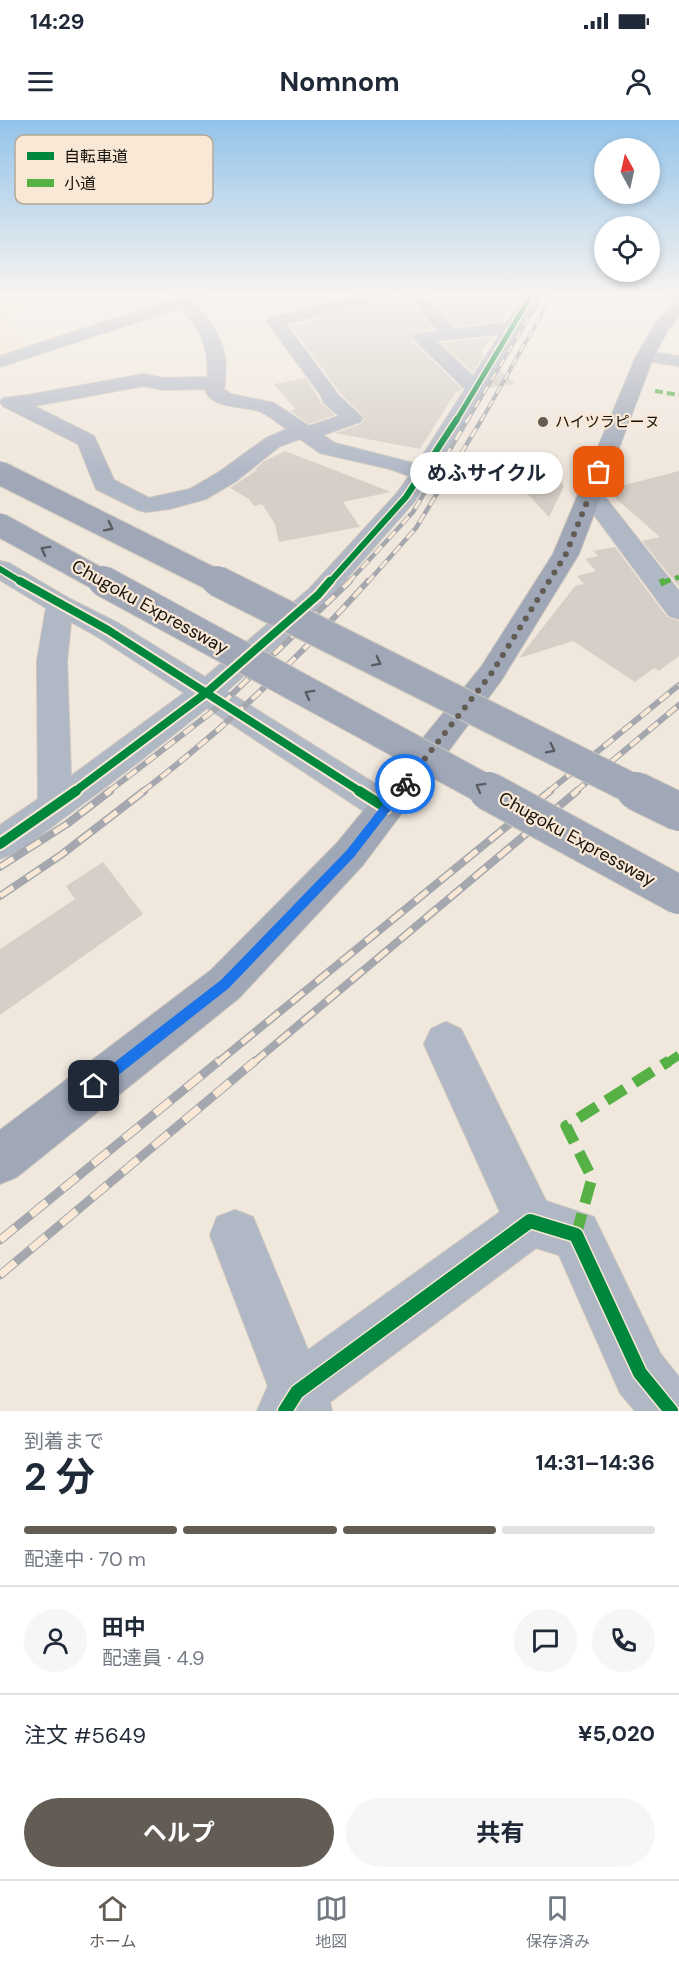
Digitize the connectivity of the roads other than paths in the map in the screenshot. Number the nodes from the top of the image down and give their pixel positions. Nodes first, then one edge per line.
1 (22, 354) edge
2 (217, 354) edge
3 (299, 354) edge
4 (439, 354) edge
5 (493, 354) edge
6 (645, 356) joint
7 (679, 361) edge
8 (0, 362) edge
9 (215, 383) junction
10 (475, 388) junction
11 (304, 432) junction
12 (0, 473) edge
13 (422, 473) junction
14 (590, 494) junction
15 (0, 525) edge
16 (0, 569) edge
17 (60, 605) junction
18 (679, 610) edge
19 (206, 693) junction
20 (55, 806) junction
21 (386, 808) junction
22 (679, 813) edge
23 (0, 844) edge
24 (679, 895) edge
25 (446, 1044) dead end
26 (0, 1160) edge
27 (530, 1221) junction
28 (236, 1235) dead end
29 (296, 1405) edge
30 (671, 1411) edge

1 - 8 street
2 - 9 street
3 - 11 street
4 - 10 street
5 - 10 street
6 - 7 street
6 - 14 highway
9 - 11 street
9 - 11 street
10 - 13 street
11 - 13 street
12 -> 22 highway, bridge
13 - 19 street
14 - 18 street
14 - 21 highway
24 -> 15 highway, Chugoku Expressway, bridge
16 - 17 street
17 - 19 street
17 - 20 street
19 - 20 street
19 - 21 street
20 - 23 street
21 - 26 highway
25 - 27 street
27 - 29 street
27 - 30 street
28 - 29 street

